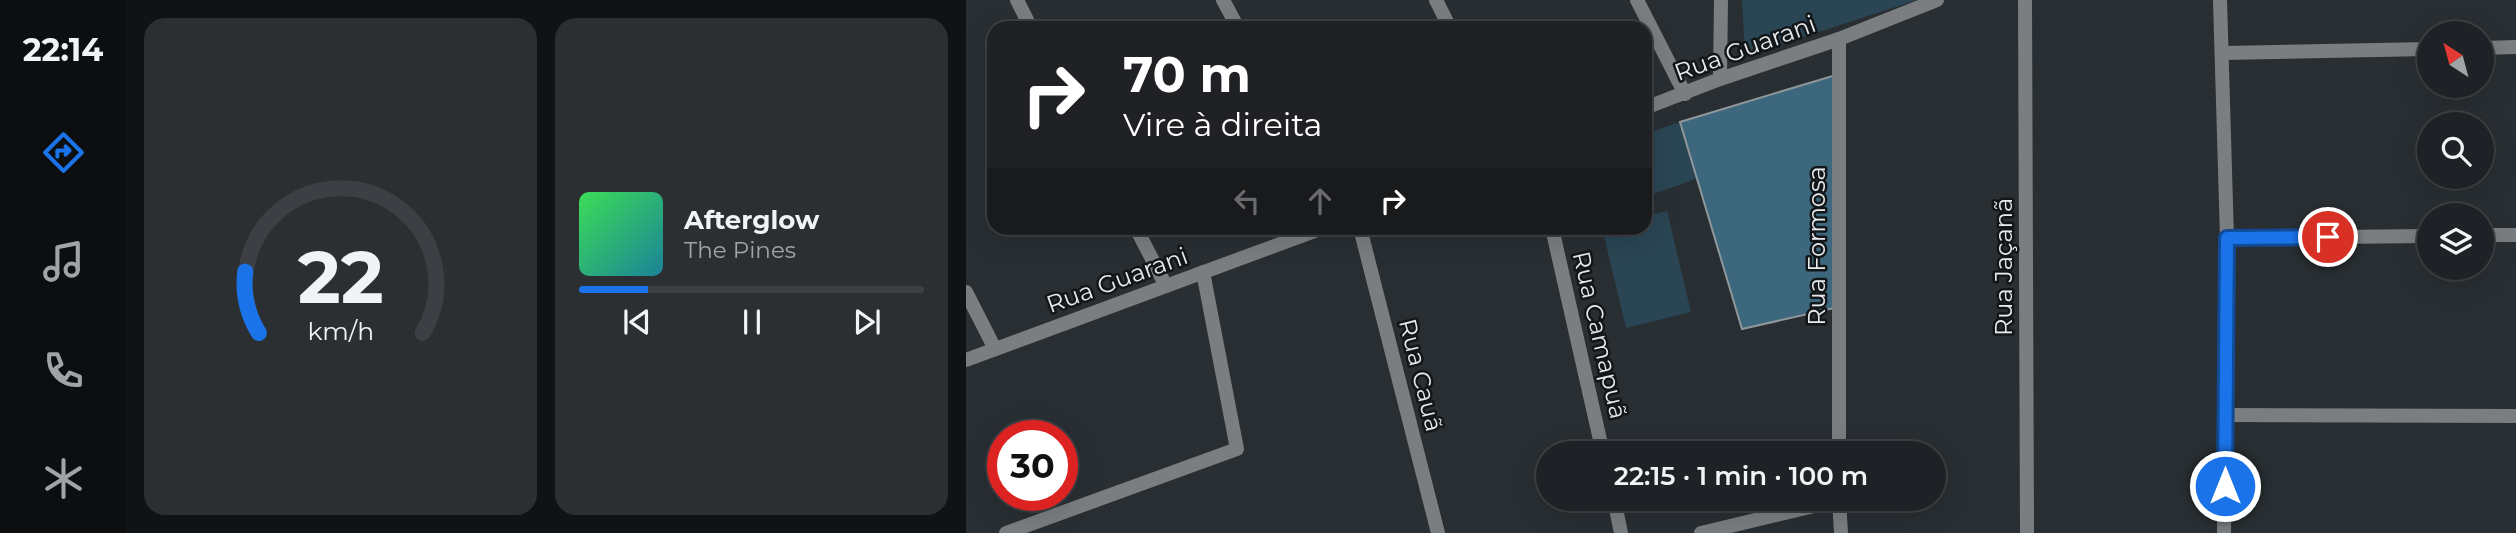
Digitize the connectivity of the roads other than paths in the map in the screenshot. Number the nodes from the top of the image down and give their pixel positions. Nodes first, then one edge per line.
1 (1017, 0) edge
2 (1223, 0) edge
3 (1436, 0) edge
4 (1636, 0) edge
5 (1721, 0) edge
6 (1937, 0) edge
7 (2025, 0) edge
8 (2220, 0) edge
9 (1028, 21) edge
10 (1234, 21) edge
11 (1446, 21) edge
12 (1647, 21) edge
13 (1652, 31) edge
14 (1839, 39) junction
15 (2516, 47) edge
16 (2494, 48) edge
17 (2417, 49) edge
18 (2224, 52) junction
19 (1720, 79) junction
20 (1685, 94) junction
21 (1652, 106) edge
22 (1140, 235) edge
23 (1304, 235) edge
24 (1362, 235) edge
25 (1554, 235) edge
26 (2494, 235) edge
27 (2516, 235) edge
28 (2417, 236) edge
29 (2227, 238) junction
30 (1203, 272) junction
31 (1166, 286) junction
32 (966, 292) edge
33 (995, 349) junction
34 (966, 360) edge
35 (2225, 415) junction
36 (2516, 416) edge
37 (1600, 441) edge
38 (1839, 441) edge
39 (1616, 511) edge
40 (1790, 511) edge
41 (1840, 511) edge
42 (1006, 533) edge
43 (1438, 533) edge
44 (1621, 533) edge
45 (1701, 533) edge
46 (1841, 533) edge
47 (2027, 533) edge
48 (2224, 533) edge

1 - 9 street
2 - 10 street
3 - 11 street
4 - 12 street
5 - 19 street
6 - 14 street, Rua Guarani
7 - 47 street, Rua Jaçanã
8 - 18 street
13 - 20 street
14 - 19 street, Rua Guarani
14 - 38 street, Rua Formosa
15 - 16 street
17 - 18 street
18 - 29 street
19 - 20 street, Rua Guarani
20 - 21 street, Rua Guarani
22 - 31 street
23 - 30 street, Rua Guarani
24 - 43 street, Rua Cauã
25 - 37 street, Rua Camapuã
26 - 27 street
28 - 29 street
29 - 35 street
30 - 31 street, Rua Guarani
30 - 42 street
31 - 33 street, Rua Guarani
32 - 33 street
33 - 34 street, Rua Guarani
35 - 36 street
35 - 48 street
39 - 44 street
40 - 45 street
41 - 46 street

